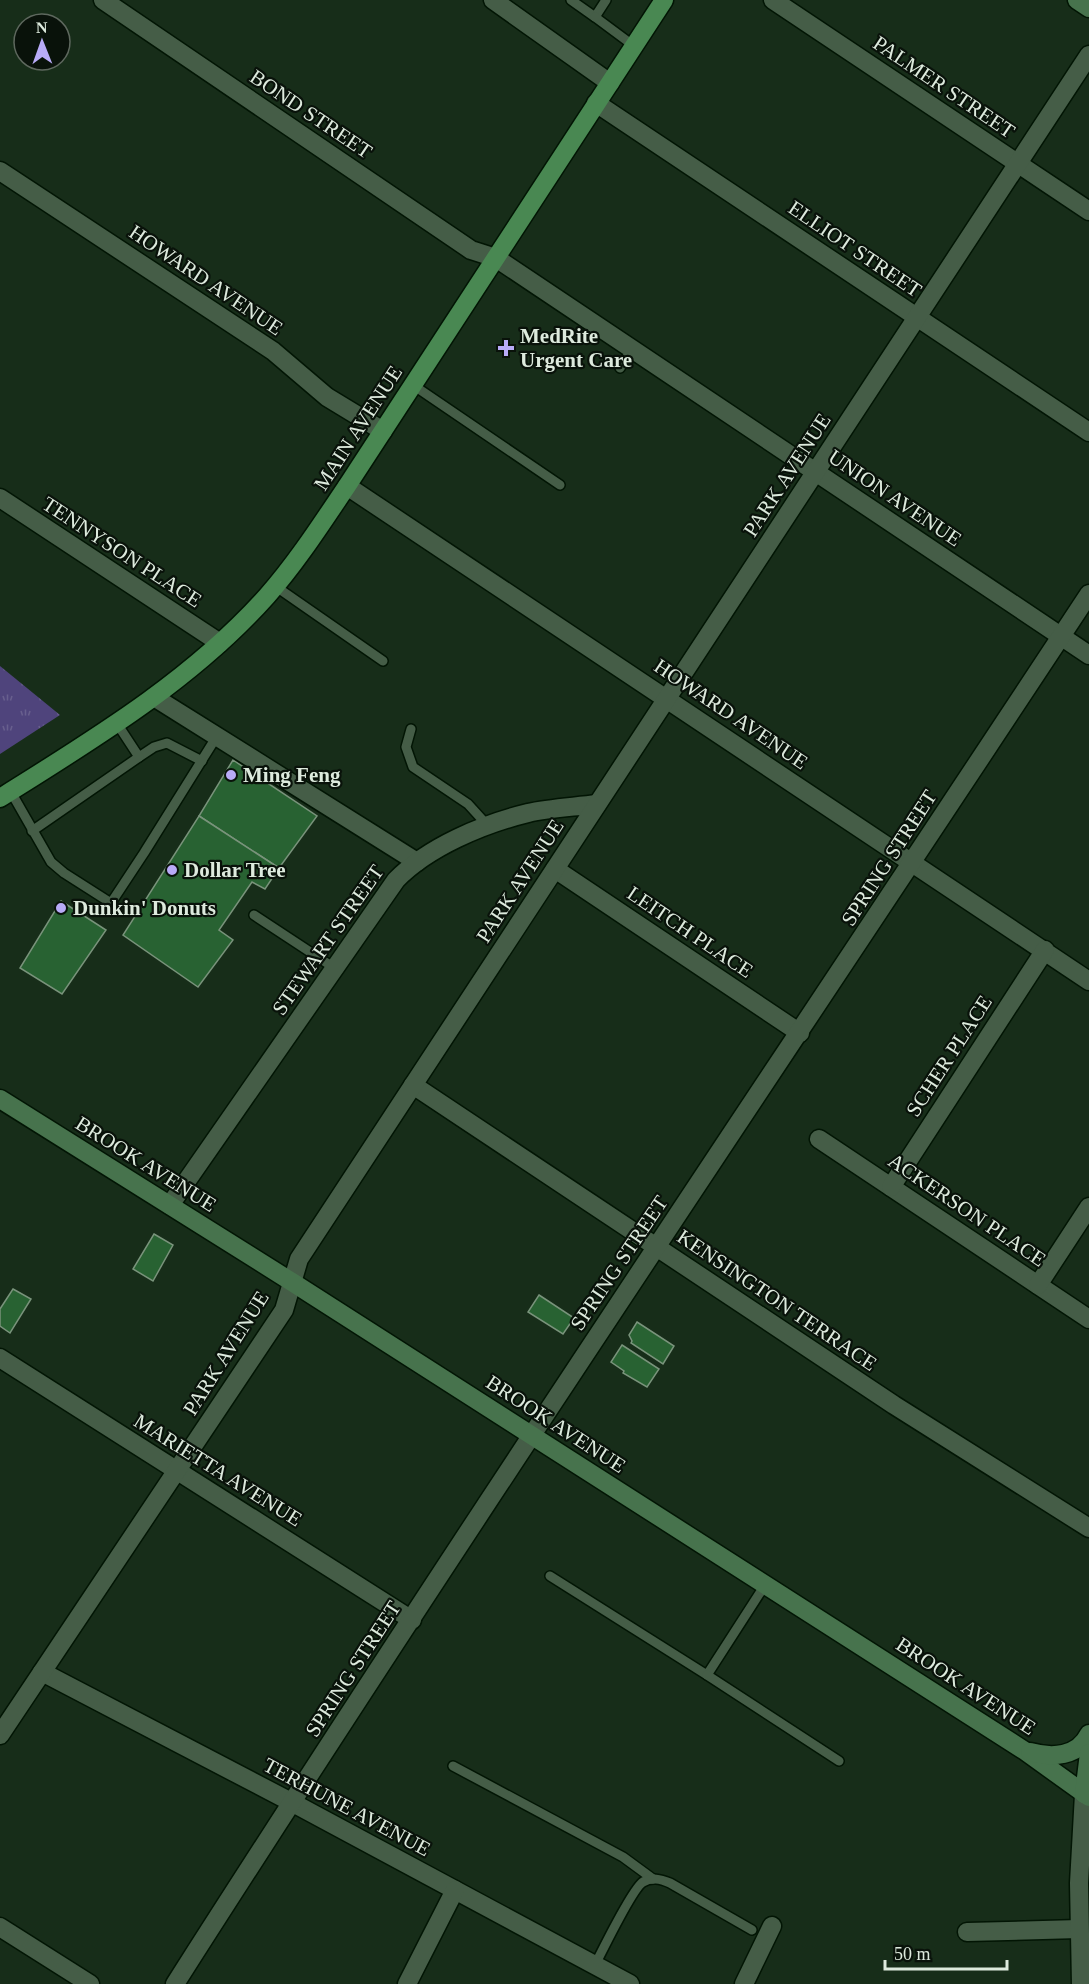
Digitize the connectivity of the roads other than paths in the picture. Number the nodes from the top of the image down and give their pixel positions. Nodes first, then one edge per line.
1 (103, 0) edge
2 (493, 0) edge
3 (571, 0) edge
4 (606, 0) edge
5 (664, 0) edge
6 (773, 0) edge
7 (1077, 0) edge
8 (1089, 8) edge
9 (595, 17) junction
10 (634, 46) junction
11 (1089, 55) edge
12 (610, 83) junction
13 (596, 103) junction
14 (1018, 164) junction
15 (0, 171) edge
16 (1089, 211) edge
17 (496, 258) junction
18 (917, 317) junction
19 (632, 349) junction
20 (620, 368) dead end
21 (413, 385) junction
22 (383, 431) junction
23 (1089, 432) edge
24 (816, 472) junction
25 (560, 485) dead end
26 (347, 486) junction
27 (0, 498) edge
28 (275, 586) junction
29 (1089, 594) edge
30 (1062, 636) junction
31 (220, 643) junction
32 (1089, 655) edge
33 (383, 661) dead end
34 (154, 697) junction
35 (667, 698) junction
36 (116, 722) junction
37 (411, 729) dead end
38 (217, 736) junction
39 (139, 757) junction
40 (202, 761) junction
41 (5, 795) edge
42 (597, 804) junction
43 (488, 826) junction
44 (32, 831) junction
45 (417, 862) junction
46 (913, 862) junction
47 (555, 869) junction
48 (254, 915) dead end
49 (1045, 950) junction
50 (336, 969) junction
51 (1089, 981) edge
52 (800, 1033) junction
53 (413, 1085) junction
54 (0, 1099) edge
55 (819, 1139) dead end
56 (891, 1187) junction
57 (170, 1205) junction
58 (1089, 1208) edge
59 (657, 1246) junction
60 (292, 1282) junction
61 (1038, 1285) junction
62 (1089, 1318) edge
63 (0, 1358) edge
64 (532, 1436) junction
65 (177, 1470) junction
66 (1089, 1528) edge
67 (550, 1576) dead end
68 (765, 1585) junction
69 (412, 1620) junction
70 (42, 1672) junction
71 (707, 1676) junction
72 (1089, 1734) edge
73 (0, 1735) edge
74 (1025, 1751) junction
75 (1089, 1753) edge
76 (839, 1761) dead end
77 (453, 1766) dead end
78 (1087, 1795) edge
79 (292, 1803) junction
80 (653, 1879) junction
81 (455, 1890) junction
82 (772, 1926) dead end
83 (0, 1927) edge
84 (1079, 1929) junction
85 (752, 1930) dead end
86 (967, 1932) dead end
87 (595, 1965) junction
88 (620, 1982) edge
89 (90, 1984) edge
90 (175, 1984) edge
91 (407, 1984) edge
92 (744, 1984) edge
93 (1081, 1984) edge

1 - 17 street, BOND STREET
2 - 12 street
3 - 9 lane
4 - 9 lane
5 - 10 main road, MAIN AVENUE
6 - 14 street, PALMER STREET
7 - 8 main road
9 - 10 lane
10 - 12 main road, MAIN AVENUE
11 - 14 street, PARK AVENUE
12 - 13 main road, MAIN AVENUE
13 - 17 main road, MAIN AVENUE
13 - 18 street, ELLIOT STREET
14 - 16 street, PALMER STREET
14 - 18 street, PARK AVENUE
15 - 22 street, HOWARD AVENUE
17 - 19 street, UNION AVENUE
17 - 21 main road, MAIN AVENUE
18 - 23 street, ELLIOT STREET
18 - 24 street, PARK AVENUE
19 - 20 lane
19 - 24 street, UNION AVENUE
21 - 22 main road, MAIN AVENUE
21 - 25 lane
22 - 26 main road, MAIN AVENUE
24 - 30 street, UNION AVENUE
24 - 35 street, PARK AVENUE
26 - 28 main road, MAIN AVENUE
26 - 35 street, HOWARD AVENUE
27 - 31 street, TENNYSON PLACE
28 - 31 main road, MAIN AVENUE
28 - 33 lane
29 - 30 street, SPRING STREET
30 - 32 street, UNION AVENUE
30 - 46 street, SPRING STREET
31 - 34 main road, MAIN AVENUE
34 - 36 main road, MAIN AVENUE
34 - 38 street
35 - 42 street, PARK AVENUE
35 - 46 street, HOWARD AVENUE
36 - 39 lane
36 - 41 main road, MAIN AVENUE
37 - 43 lane
38 - 40 lane
38 - 45 street
39 - 40 lane
39 - 44 lane
40 - 44 lane
41 - 44 lane
42 - 43 street, STEWART STREET
42 - 47 street, PARK AVENUE
43 - 45 street, STEWART STREET
45 - 50 street, STEWART STREET
46 - 49 street, HOWARD AVENUE
46 - 52 street, SPRING STREET
47 - 52 street, LEITCH PLACE
47 - 53 street, PARK AVENUE
48 - 50 lane
49 - 51 street, HOWARD AVENUE
49 - 56 street, SCHER PLACE
50 - 57 street, STEWART STREET
52 - 59 street, SPRING STREET
53 - 59 street, KENSINGTON TERRACE
53 - 60 street, PARK AVENUE
54 - 57 main road, BROOK AVENUE
55 - 56 street, ACKERSON PLACE
56 - 61 street, ACKERSON PLACE
57 - 60 main road, BROOK AVENUE
58 - 61 street
59 - 64 street, SPRING STREET
59 - 66 street, KENSINGTON TERRACE
60 - 64 main road, BROOK AVENUE
60 - 65 street, PARK AVENUE
61 - 62 street, ACKERSON PLACE
63 - 65 street, MARIETTA AVENUE
64 - 68 main road, BROOK AVENUE
64 - 69 street, SPRING STREET
65 - 69 street, MARIETTA AVENUE
65 - 70 street, PARK AVENUE
67 - 71 lane
68 - 71 lane
68 - 74 main road, BROOK AVENUE
69 - 79 street, SPRING STREET
70 - 73 street, PARK AVENUE
70 - 79 street, TERHUNE AVENUE
71 - 76 lane
72 - 74 main road
74 - 78 main road, BROOK AVENUE
75 - 78 main road
77 - 80 lane
78 - 84 street
79 - 81 street, TERHUNE AVENUE
79 - 90 street, SPRING STREET
80 - 85 lane
80 - 87 lane
81 - 87 street, TERHUNE AVENUE
81 - 91 street
82 - 92 street
83 - 89 street
84 - 86 street
84 - 93 street
87 - 88 street, TERHUNE AVENUE

